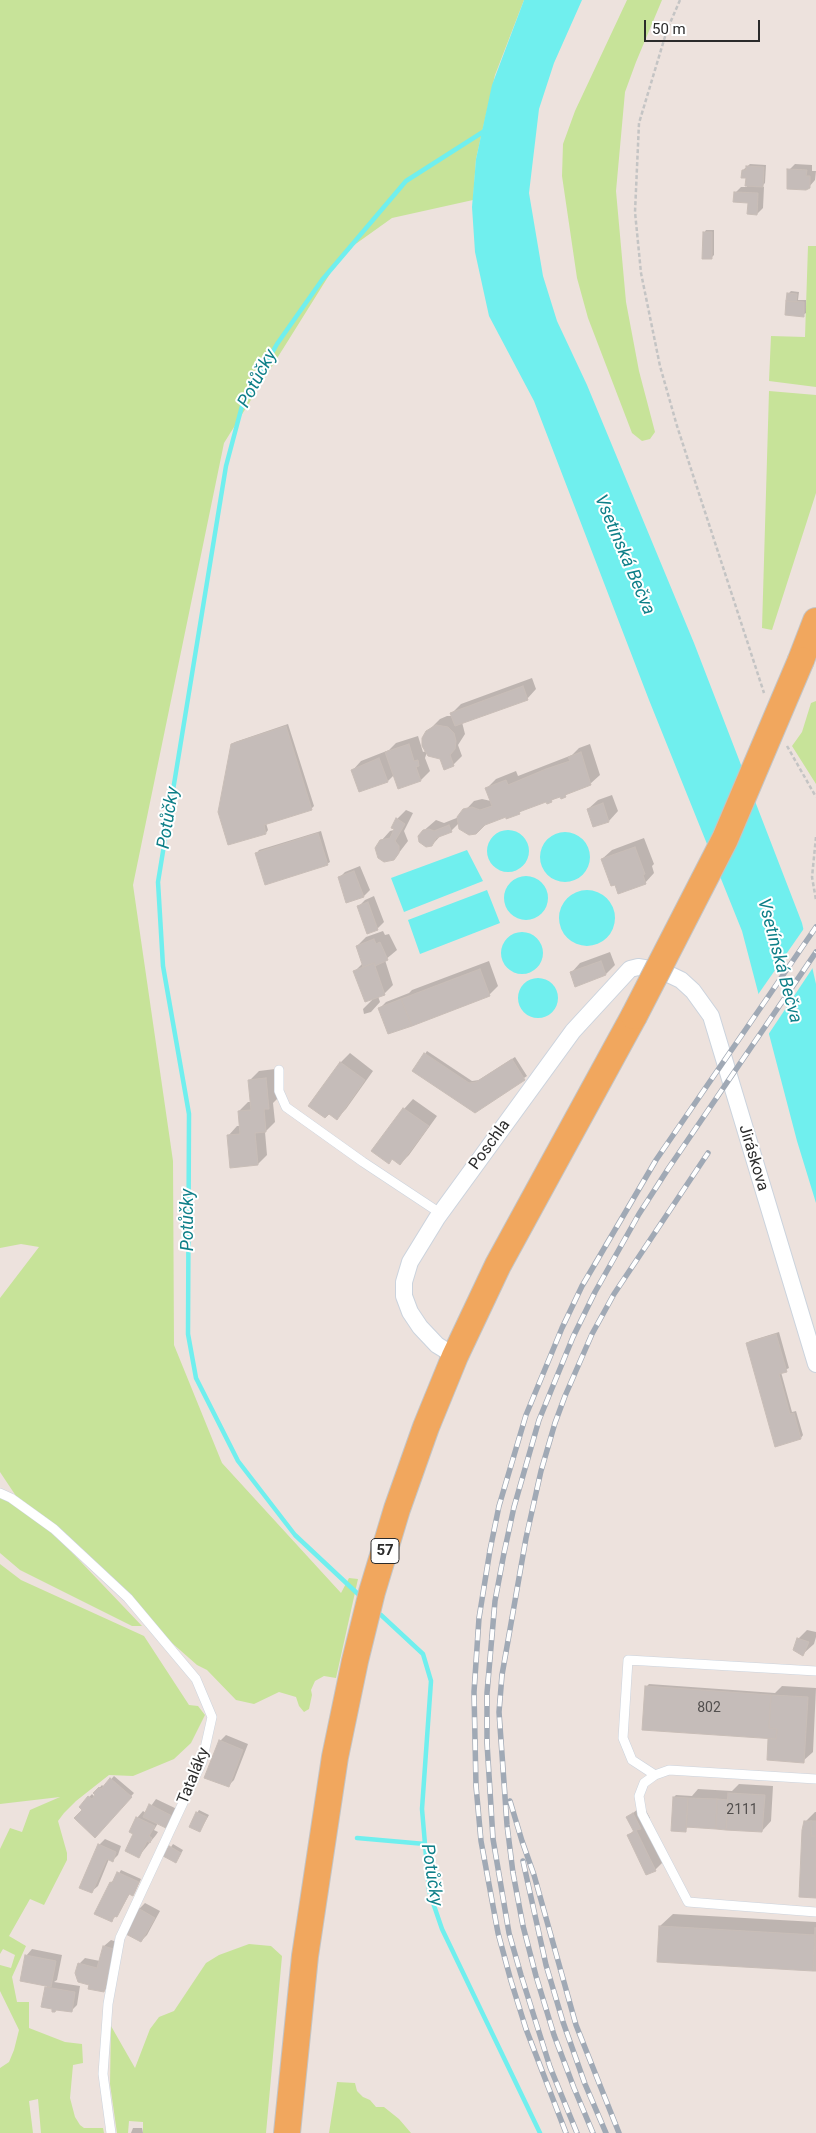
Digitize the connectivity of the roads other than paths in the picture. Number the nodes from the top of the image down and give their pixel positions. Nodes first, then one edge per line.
1 (816, 621) edge
2 (662, 972) joint
3 (279, 1070) dead end
4 (440, 1213) junction
5 (455, 1356) junction
6 (816, 1364) edge
7 (0, 1493) edge
8 (816, 1671) edge
9 (655, 1775) junction
10 (816, 1779) edge
11 (816, 1912) edge
12 (112, 2133) edge
13 (287, 2133) edge

1 - 5 main road, 57, bridge
2 - 4 street, Poschla
2 - 6 street, Jiráskova
3 - 4 lane
4 - 5 street, Poschla
5 - 13 main road, 57
7 - 12 lane, Tataláky
8 - 9 lane
9 - 10 lane
9 - 11 lane

